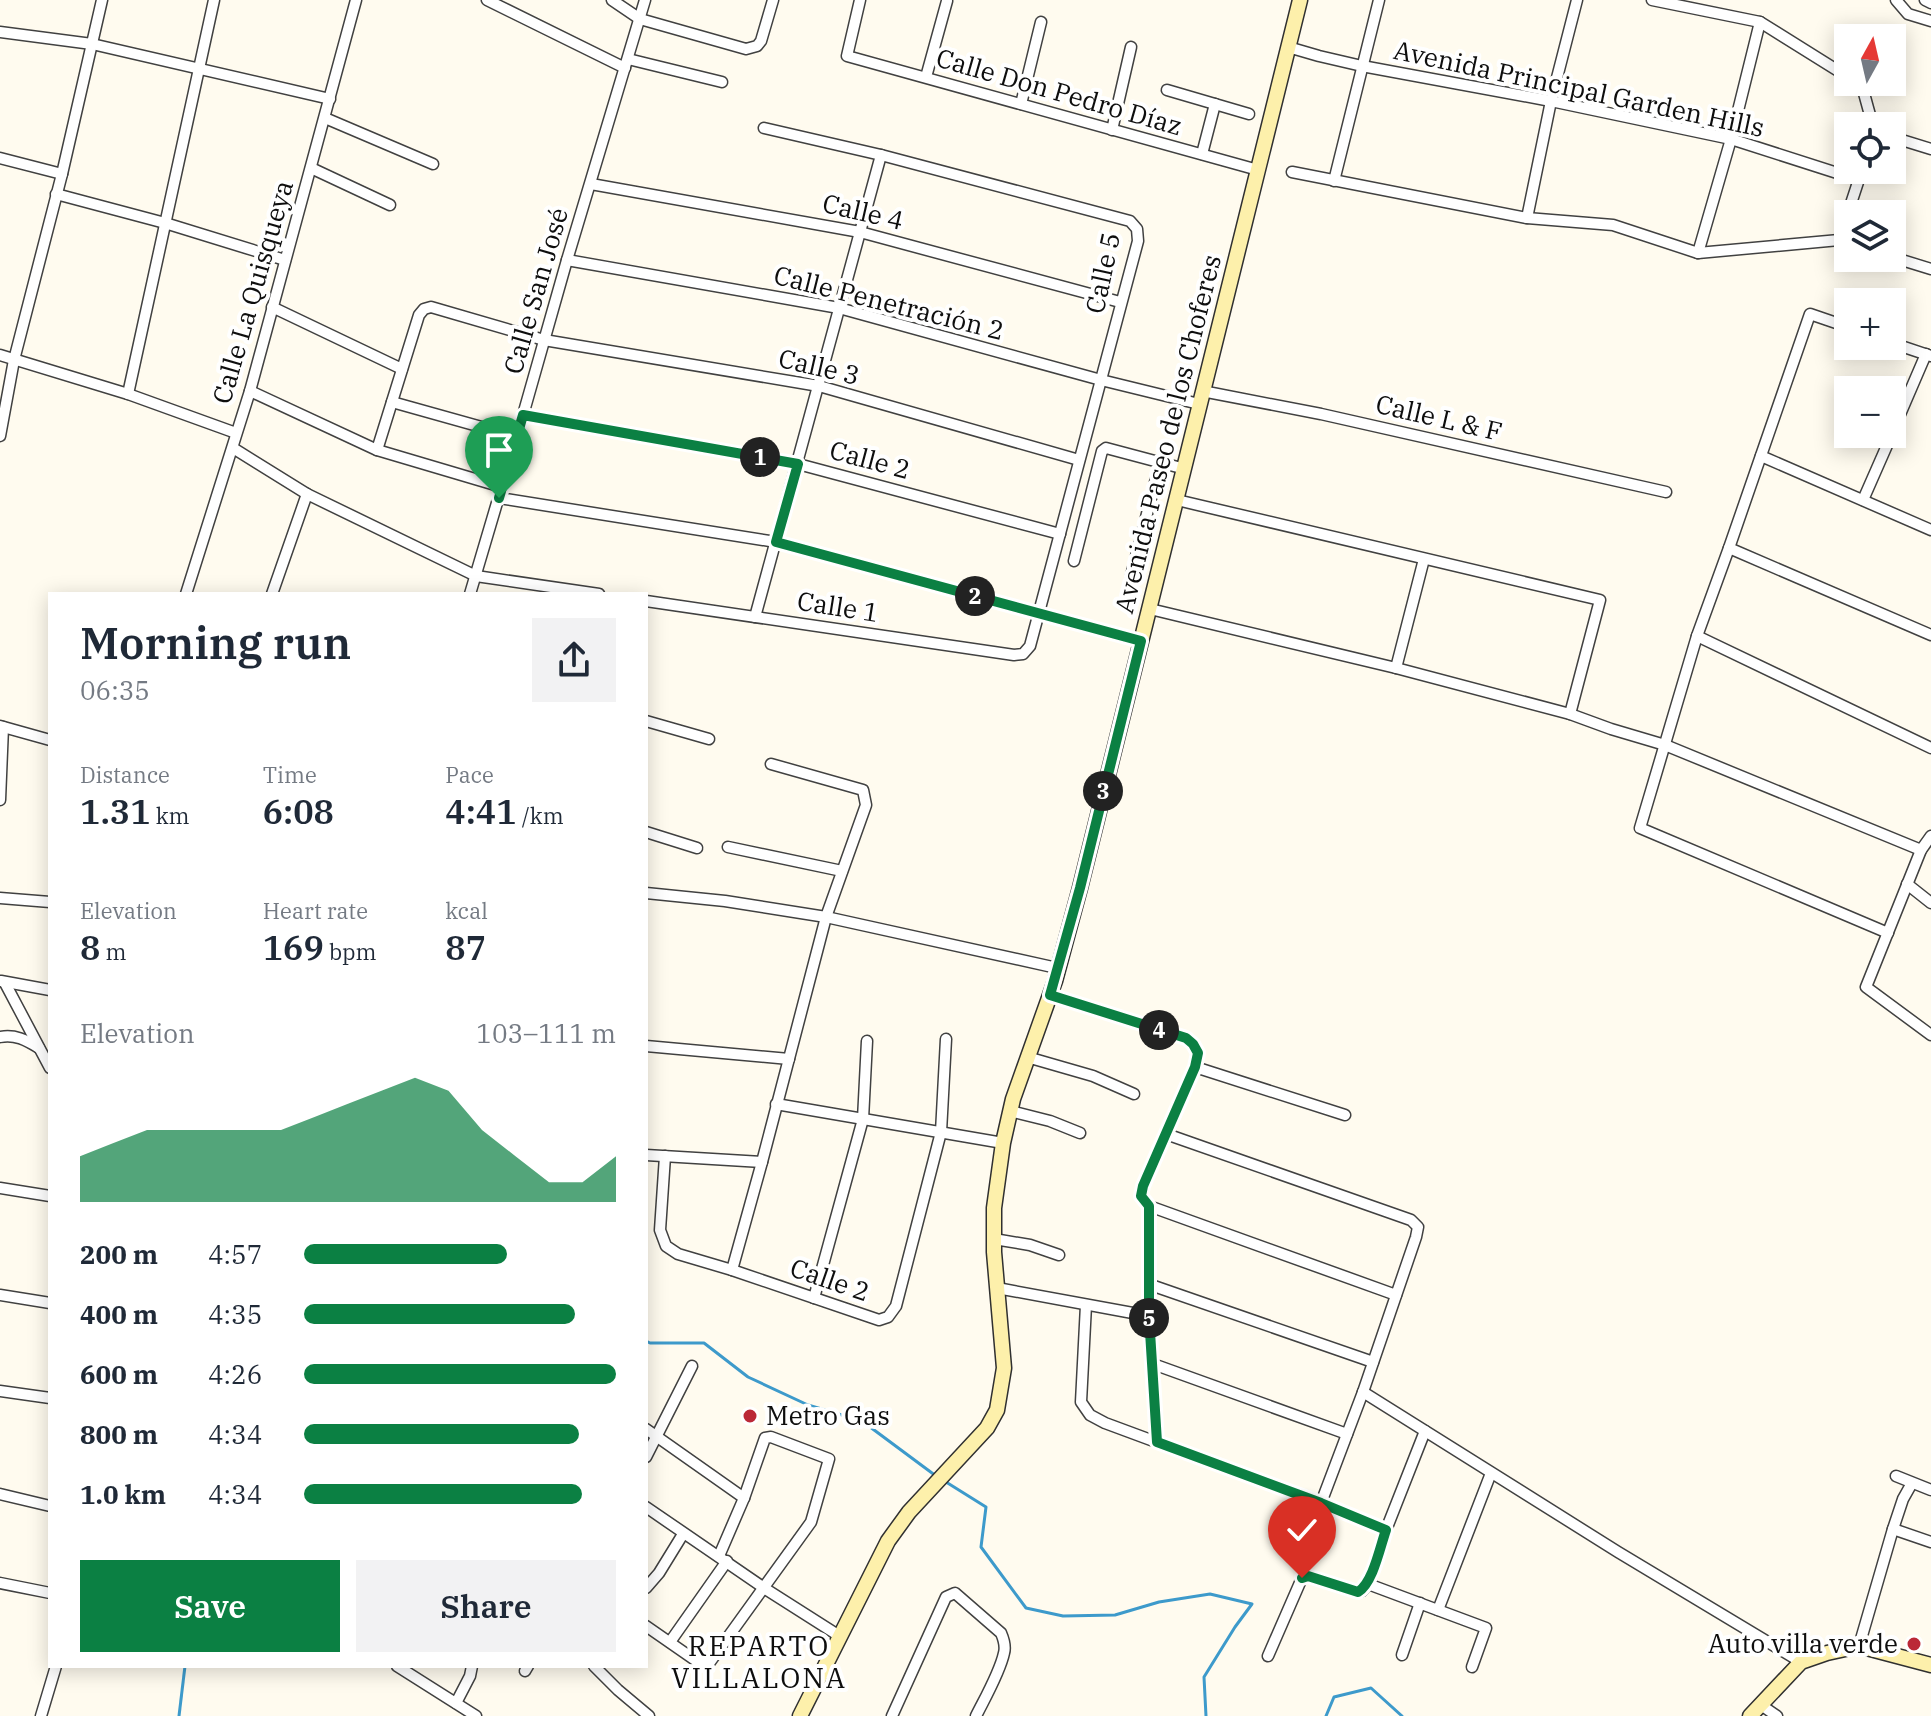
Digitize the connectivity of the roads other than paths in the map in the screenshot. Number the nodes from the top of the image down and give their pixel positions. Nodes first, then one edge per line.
1 (102, 0) edge
2 (214, 0) edge
3 (356, 0) edge
4 (487, 0) edge
5 (612, 0) edge
6 (645, 0) edge
7 (773, 0) edge
8 (860, 0) edge
9 (1300, 0) edge
10 (1379, 0) edge
11 (1577, 0) edge
12 (1652, 0) edge
13 (1896, 0) edge
14 (947, 1) edge
15 (640, 19) junction
16 (1931, 21) edge
17 (1041, 22) dead end
18 (1760, 22) junction
19 (0, 32) edge
20 (92, 44) junction
21 (1131, 47) dead end
22 (1288, 47) junction
23 (627, 63) junction
24 (1362, 66) junction
25 (198, 67) junction
26 (1834, 68) edge
27 (926, 77) junction
28 (722, 82) dead end
29 (1167, 90) dead end
30 (330, 99) junction
31 (1551, 101) junction
32 (1021, 104) junction
33 (1215, 104) junction
34 (1249, 114) dead end
35 (325, 118) junction
36 (764, 128) dead end
37 (1112, 130) junction
38 (1731, 139) junction
39 (1906, 141) edge
40 (1931, 149) edge
41 (1202, 154) junction
42 (881, 155) junction
43 (0, 158) edge
44 (433, 164) dead end
45 (311, 168) junction
46 (1834, 168) edge
47 (1258, 170) junction
48 (1292, 172) dead end
49 (62, 174) junction
50 (1334, 181) junction
51 (591, 184) junction
52 (56, 194) junction
53 (390, 205) dead end
54 (1527, 218) junction
55 (165, 223) junction
56 (860, 232) junction
57 (1834, 243) edge
58 (1698, 253) junction
59 (285, 260) junction
60 (567, 260) junction
61 (1906, 261) edge
62 (1931, 269) edge
63 (1120, 302) junction
64 (272, 307) junction
65 (839, 308) junction
66 (1834, 322) edge
67 (544, 340) junction
68 (1906, 348) edge
69 (0, 355) edge
70 (1929, 355) edge
71 (14, 360) junction
72 (402, 369) junction
73 (1101, 380) junction
74 (819, 386) junction
75 (250, 391) junction
76 (128, 394) junction
77 (1201, 397) junction
78 (392, 402) junction
79 (1906, 404) edge
80 (523, 415) junction
81 (236, 433) junction
82 (0, 436) edge
83 (517, 437) junction
84 (233, 448) junction
85 (1886, 448) edge
86 (377, 450) junction
87 (1761, 456) junction
88 (1079, 460) junction
89 (1160, 463) junction
90 (798, 464) junction
91 (1185, 469) junction
92 (501, 492) junction
93 (1666, 492) dead end
94 (307, 494) junction
95 (1177, 500) junction
96 (1863, 500) junction
97 (1931, 530) edge
98 (1060, 534) junction
99 (776, 542) junction
100 (1729, 548) junction
101 (1424, 559) junction
102 (1074, 561) dead end
103 (476, 576) junction
104 (1131, 576) dead end
105 (187, 592) edge
106 (273, 592) edge
107 (471, 592) edge
108 (585, 592) edge
109 (648, 601) edge
110 (1150, 609) junction
111 (1037, 613) junction
112 (755, 617) junction
113 (1931, 635) edge
114 (1697, 636) junction
115 (1141, 641) junction
116 (1023, 654) joint
117 (1396, 668) junction
118 (1570, 714) junction
119 (648, 722) edge
120 (1, 726) edge
121 (48, 739) edge
122 (709, 739) dead end
123 (1665, 745) junction
124 (1931, 748) edge
125 (771, 764) dead end
126 (0, 800) edge
127 (648, 833) edge
128 (1931, 836) edge
129 (728, 847) dead end
130 (697, 848) dead end
131 (1921, 850) junction
132 (842, 871) junction
133 (1907, 884) junction
134 (648, 893) edge
135 (0, 898) edge
136 (48, 902) edge
137 (1931, 903) edge
138 (826, 917) junction
139 (1888, 933) junction
140 (1057, 968) junction
141 (2, 982) edge
142 (48, 990) edge
143 (1050, 995) junction
144 (1931, 1035) edge
145 (0, 1037) edge
146 (946, 1039) dead end
147 (867, 1041) dead end
148 (648, 1046) edge
149 (40, 1048) junction
150 (1027, 1057) junction
151 (789, 1059) junction
152 (48, 1064) edge
153 (1195, 1067) junction
154 (1134, 1094) dead end
155 (776, 1104) junction
156 (1010, 1111) junction
157 (1345, 1115) dead end
158 (863, 1119) junction
159 (941, 1132) junction
160 (1080, 1133) dead end
161 (1166, 1134) junction
162 (1003, 1143) junction
163 (648, 1155) edge
164 (665, 1156) junction
165 (762, 1162) junction
166 (0, 1188) edge
167 (48, 1196) edge
168 (1149, 1206) junction
169 (648, 1229) edge
170 (660, 1230) junction
171 (994, 1239) junction
172 (1059, 1255) dead end
173 (732, 1270) junction
174 (1148, 1284) junction
175 (997, 1288) junction
176 (0, 1295) edge
177 (1396, 1295) junction
178 (814, 1298) junction
179 (48, 1303) edge
180 (1086, 1305) junction
181 (1149, 1316) junction
182 (1373, 1362) junction
183 (1153, 1364) junction
184 (692, 1366) dead end
185 (0, 1391) edge
186 (1363, 1392) junction
187 (48, 1398) edge
188 (648, 1430) edge
189 (1425, 1431) junction
190 (1347, 1434) junction
191 (657, 1437) junction
192 (1157, 1442) junction
193 (648, 1453) edge
194 (1491, 1473) junction
195 (1896, 1476) dead end
196 (1912, 1483) junction
197 (1931, 1490) edge
198 (0, 1494) edge
199 (744, 1498) junction
200 (1321, 1503) junction
201 (48, 1506) edge
202 (648, 1508) edge
203 (1893, 1529) junction
204 (1386, 1530) junction
205 (683, 1534) junction
206 (1931, 1542) edge
207 (723, 1559) junction
208 (0, 1583) edge
209 (1368, 1584) junction
210 (648, 1586) edge
211 (764, 1588) junction
212 (48, 1593) edge
213 (1420, 1603) junction
214 (1438, 1610) junction
215 (648, 1627) edge
216 (841, 1637) junction
217 (670, 1642) junction
218 (1859, 1646) junction
219 (1402, 1655) dead end
220 (1268, 1656) dead end
221 (1801, 1662) junction
222 (1931, 1665) edge
223 (1472, 1667) dead end
224 (55, 1668) edge
225 (400, 1668) edge
226 (472, 1668) edge
227 (596, 1668) edge
228 (456, 1703) junction
229 (1755, 1710) edge
230 (41, 1716) edge
231 (476, 1716) edge
232 (649, 1716) edge
233 (800, 1716) edge
234 (892, 1716) edge
235 (976, 1716) edge
236 (1777, 1716) edge

1 - 20 street
2 - 25 street
3 - 30 street, Calle La Quisqueya
4 - 23 street
5 - 15 street
6 - 15 street, Calle San José
7 - 15 street
8 - 27 street, Calle Don Pedro Díaz
9 - 22 street, Avenida Paseo de los Choferes
10 - 24 street
11 - 31 street
12 - 18 street
13 - 16 street
14 - 27 street
15 - 23 street, Calle San José
17 - 32 street
18 - 26 street
18 - 38 street
19 - 20 street
20 - 25 street
20 - 49 street
21 - 37 street
22 - 24 street, Avenida Principal Garden Hills
22 - 47 street, Avenida Paseo de los Choferes
23 - 28 street
23 - 51 street, Calle San José
24 - 31 street, Avenida Principal Garden Hills
24 - 50 street
25 - 30 street
25 - 55 street
27 - 32 street, Calle Don Pedro Díaz
29 - 33 street
30 - 35 street, Calle La Quisqueya
31 - 38 street, Avenida Principal Garden Hills
31 - 54 street
32 - 37 street, Calle Don Pedro Díaz
33 - 34 street
33 - 41 street
35 - 44 street
35 - 45 street, Calle La Quisqueya
36 - 42 street, Calle 5
37 - 41 street, Calle Don Pedro Díaz
38 - 46 street, Avenida Principal Garden Hills
38 - 58 street
39 - 40 street
41 - 47 street, Calle Don Pedro Díaz
42 - 56 street
42 - 63 street, Calle 5
43 - 49 street
45 - 53 street
45 - 59 street, Calle La Quisqueya
47 - 77 street, Avenida Paseo de los Choferes
48 - 50 street
49 - 52 street
50 - 54 street
51 - 56 street, Calle 4
51 - 60 street, Calle San José
52 - 55 street
52 - 71 street
54 - 58 street
55 - 59 street
55 - 76 street
56 - 63 street, Calle 4
56 - 65 street
57 - 58 street
59 - 64 street, Calle La Quisqueya
60 - 65 street, Calle Penetración 2
60 - 67 street, Calle San José
61 - 62 street
63 - 73 street, Calle 5
64 - 72 street
64 - 75 street, Calle La Quisqueya
65 - 73 street, Calle Penetración 2
65 - 74 street
66 - 87 street
67 - 72 street, Calle 3
67 - 74 street, Calle 3
67 - 80 street, Calle San José
68 - 70 street
69 - 71 street
70 - 79 street
71 - 76 street
71 - 82 street
72 - 78 street, Calle 3
73 - 77 street, Calle Penetración 2
73 - 88 street, Calle 5
74 - 88 street, Calle 3
74 - 90 street
75 - 81 street, Calle La Quisqueya
75 - 86 street
76 - 81 street
77 - 91 street, Avenida Paseo de los Choferes
77 - 93 street, Calle L & F
78 - 83 street
78 - 86 street, Calle 3
80 - 83 street, Calle San José
80 - 90 street, Calle 2
81 - 84 street, Calle La Quisqueya
83 - 92 street, Calle San José
84 - 94 street
84 - 105 street, Calle La Quisqueya
85 - 96 street
86 - 92 street
87 - 96 street
87 - 100 street
88 - 98 street, Calle 5
89 - 91 street
89 - 102 street
89 - 104 street
90 - 98 street, Calle 2
90 - 99 street
91 - 95 street, Avenida Paseo de los Choferes
92 - 99 street
92 - 103 street, Calle San José
94 - 103 street
94 - 106 street
95 - 101 street
95 - 110 street, Avenida Paseo de los Choferes
96 - 97 street
98 - 111 street, Calle 5
99 - 111 street
99 - 112 street
100 - 113 street
100 - 114 street
101 - 117 street
101 - 118 street
103 - 107 street, Calle San José
103 - 108 street
109 - 112 street, Calle 1
110 - 115 street, Avenida Paseo de los Choferes
110 - 117 street
111 - 115 street
111 - 116 street, Calle 5
112 - 116 street, Calle 1
114 - 123 street
114 - 124 street
115 - 140 street, Avenida Paseo de los Choferes
117 - 118 street
118 - 123 street
119 - 122 street
120 - 121 street
120 - 126 street
123 - 131 street
123 - 139 street
125 - 132 street
127 - 130 street
128 - 131 street
129 - 132 street
131 - 133 street
132 - 138 street
133 - 137 street
133 - 139 street
134 - 138 street
135 - 136 street
138 - 140 street
138 - 151 street
139 - 144 street
140 - 143 street, Avenida Paseo de los Choferes
141 - 142 street
141 - 149 street
143 - 150 street, Avenida Paseo de los Choferes
143 - 153 street
145 - 149 street
146 - 159 street, Calle 2
147 - 158 street
148 - 151 street
149 - 152 street
150 - 154 street
150 - 156 street, Avenida Paseo de los Choferes
151 - 155 street
153 - 157 street
153 - 161 street
155 - 158 street
155 - 165 street
156 - 160 street
156 - 162 street, Avenida Paseo de los Choferes
158 - 159 street
158 - 178 street
159 - 162 street
159 - 178 street, Calle 2
161 - 168 street
161 - 177 street
162 - 171 street, Avenida Paseo de los Choferes
163 - 164 street
164 - 165 street
164 - 170 street
165 - 173 street
166 - 167 street
168 - 174 street
168 - 177 street
169 - 170 street
170 - 173 street, Calle 2
171 - 172 street
171 - 175 street, Avenida Paseo de los Choferes
173 - 178 street, Calle 2
174 - 181 street
174 - 182 street
175 - 180 street
175 - 216 street, Avenida Paseo de los Choferes
176 - 179 street
177 - 182 street
180 - 181 street
180 - 192 street
181 - 183 street
182 - 186 street
183 - 190 street
183 - 192 street
184 - 191 street
185 - 187 street
186 - 189 street
186 - 190 street
188 - 191 street
189 - 194 street
189 - 204 street
190 - 200 street
191 - 193 street
191 - 199 street
192 - 200 street
194 - 214 street
194 - 221 street
195 - 196 street
196 - 197 street
196 - 203 street
198 - 201 street
199 - 207 street
199 - 211 street
200 - 204 street
202 - 205 street
203 - 206 street
203 - 218 street
204 - 209 street
205 - 207 street
205 - 210 street
207 - 211 street
207 - 217 street
208 - 212 street
209 - 213 street
209 - 220 street
211 - 216 street
211 - 217 street
213 - 214 street
213 - 219 street
214 - 223 street
215 - 217 street
216 - 233 street, Avenida Paseo de los Choferes
218 - 221 street
218 - 222 street
221 - 229 street
224 - 230 street
225 - 228 street
226 - 228 street
227 - 232 street
228 - 231 street
229 - 236 street
234 - 235 street

